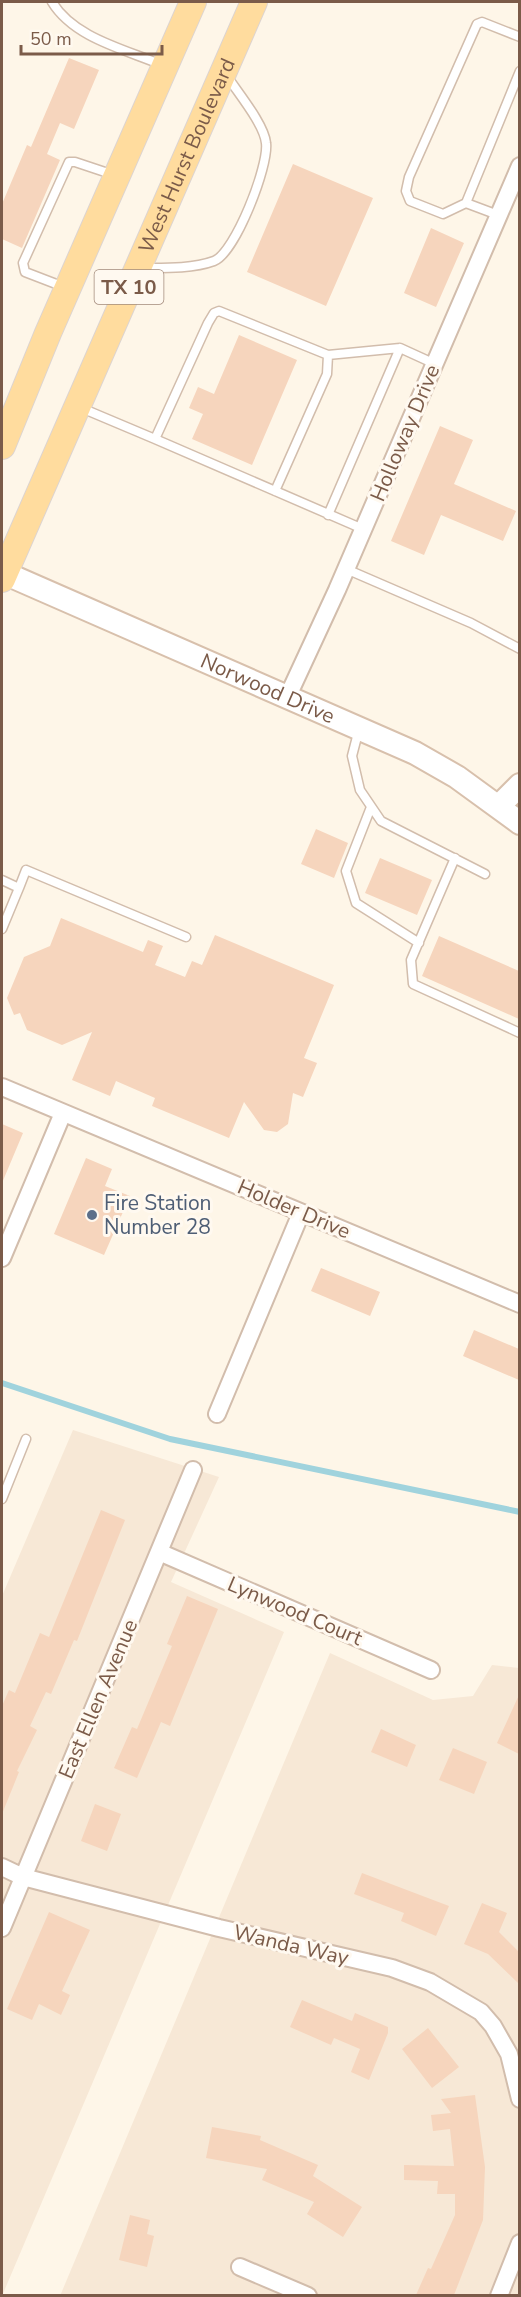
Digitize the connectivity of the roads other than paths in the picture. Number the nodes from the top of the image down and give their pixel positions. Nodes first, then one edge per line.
1 (52, 2) edge
2 (194, 2) edge
3 (254, 2) edge
4 (519, 37) edge
5 (165, 66) junction
6 (224, 71) junction
7 (519, 71) edge
8 (519, 166) edge
9 (117, 176) junction
10 (466, 203) junction
11 (498, 215) junction
12 (137, 268) junction
13 (68, 288) junction
14 (400, 348) junction
15 (328, 355) junction
16 (435, 364) junction
17 (77, 406) junction
18 (3, 437) edge
19 (155, 439) junction
20 (274, 491) junction
21 (328, 515) junction
22 (363, 529) junction
23 (346, 569) junction
24 (2, 575) edge
25 (519, 649) edge
26 (287, 698) junction
27 (359, 729) junction
28 (519, 785) edge
29 (499, 806) junction
30 (371, 807) junction
31 (519, 823) edge
32 (455, 858) junction
33 (485, 874) dead end
34 (2, 880) edge
35 (20, 888) junction
36 (2, 929) edge
37 (186, 937) dead end
38 (419, 943) junction
39 (519, 1033) edge
40 (2, 1087) edge
41 (63, 1113) junction
42 (301, 1213) junction
43 (2, 1258) edge
44 (519, 1304) edge
45 (217, 1414) dead end
46 (26, 1438) dead end
47 (193, 1470) dead end
48 (2, 1499) edge
49 (159, 1552) junction
50 (431, 1670) dead end
51 (2, 1867) edge
52 (23, 1877) junction
53 (2, 1928) edge
54 (519, 2099) edge
55 (519, 2243) edge
56 (240, 2267) dead end
57 (308, 2295) edge
58 (499, 2295) edge

1 - 5 lane
2 - 5 main road, TX 10
3 - 6 main road, West Hurst Boulevard / TX 10
4 - 10 lane
5 - 9 main road, TX 10
6 - 12 main road, West Hurst Boulevard / TX 10
6 - 12 lane
7 - 10 lane
8 - 11 street, Holloway Drive
9 - 13 main road, TX 10
9 - 13 lane
10 - 11 lane
11 - 16 street, Holloway Drive
12 - 17 main road, West Hurst Boulevard / TX 10
13 - 18 main road, TX 10
14 - 15 lane
14 - 16 lane
14 - 21 lane
15 - 19 lane
15 - 20 lane
16 - 22 street, Holloway Drive
17 - 19 lane
17 - 24 main road, West Hurst Boulevard / TX 10
19 - 20 lane
20 - 21 lane
21 - 22 lane
22 - 23 street, Holloway Drive
23 - 25 lane
23 - 26 street, Holloway Drive
24 - 26 main road, Norwood Drive
26 - 27 main road, Norwood Drive
27 - 29 main road, Norwood Drive
27 - 30 lane
28 - 29 main road
29 - 31 main road, Norwood Drive
30 - 32 lane
30 - 38 lane
32 - 33 lane
32 - 38 lane
34 - 35 lane
35 - 36 lane
35 - 37 lane
38 - 39 lane
40 - 41 street, Holder Drive
41 - 42 street, Holder Drive
41 - 43 street
42 - 44 street, Holder Drive
42 - 45 street
46 - 48 lane
47 - 49 street, East Ellen Avenue
49 - 50 street, Lynwood Court
49 - 52 street, East Ellen Avenue
51 - 52 street, Wanda Way
52 - 53 street, East Ellen Avenue
52 - 54 street, Wanda Way
55 - 58 street
56 - 57 street

